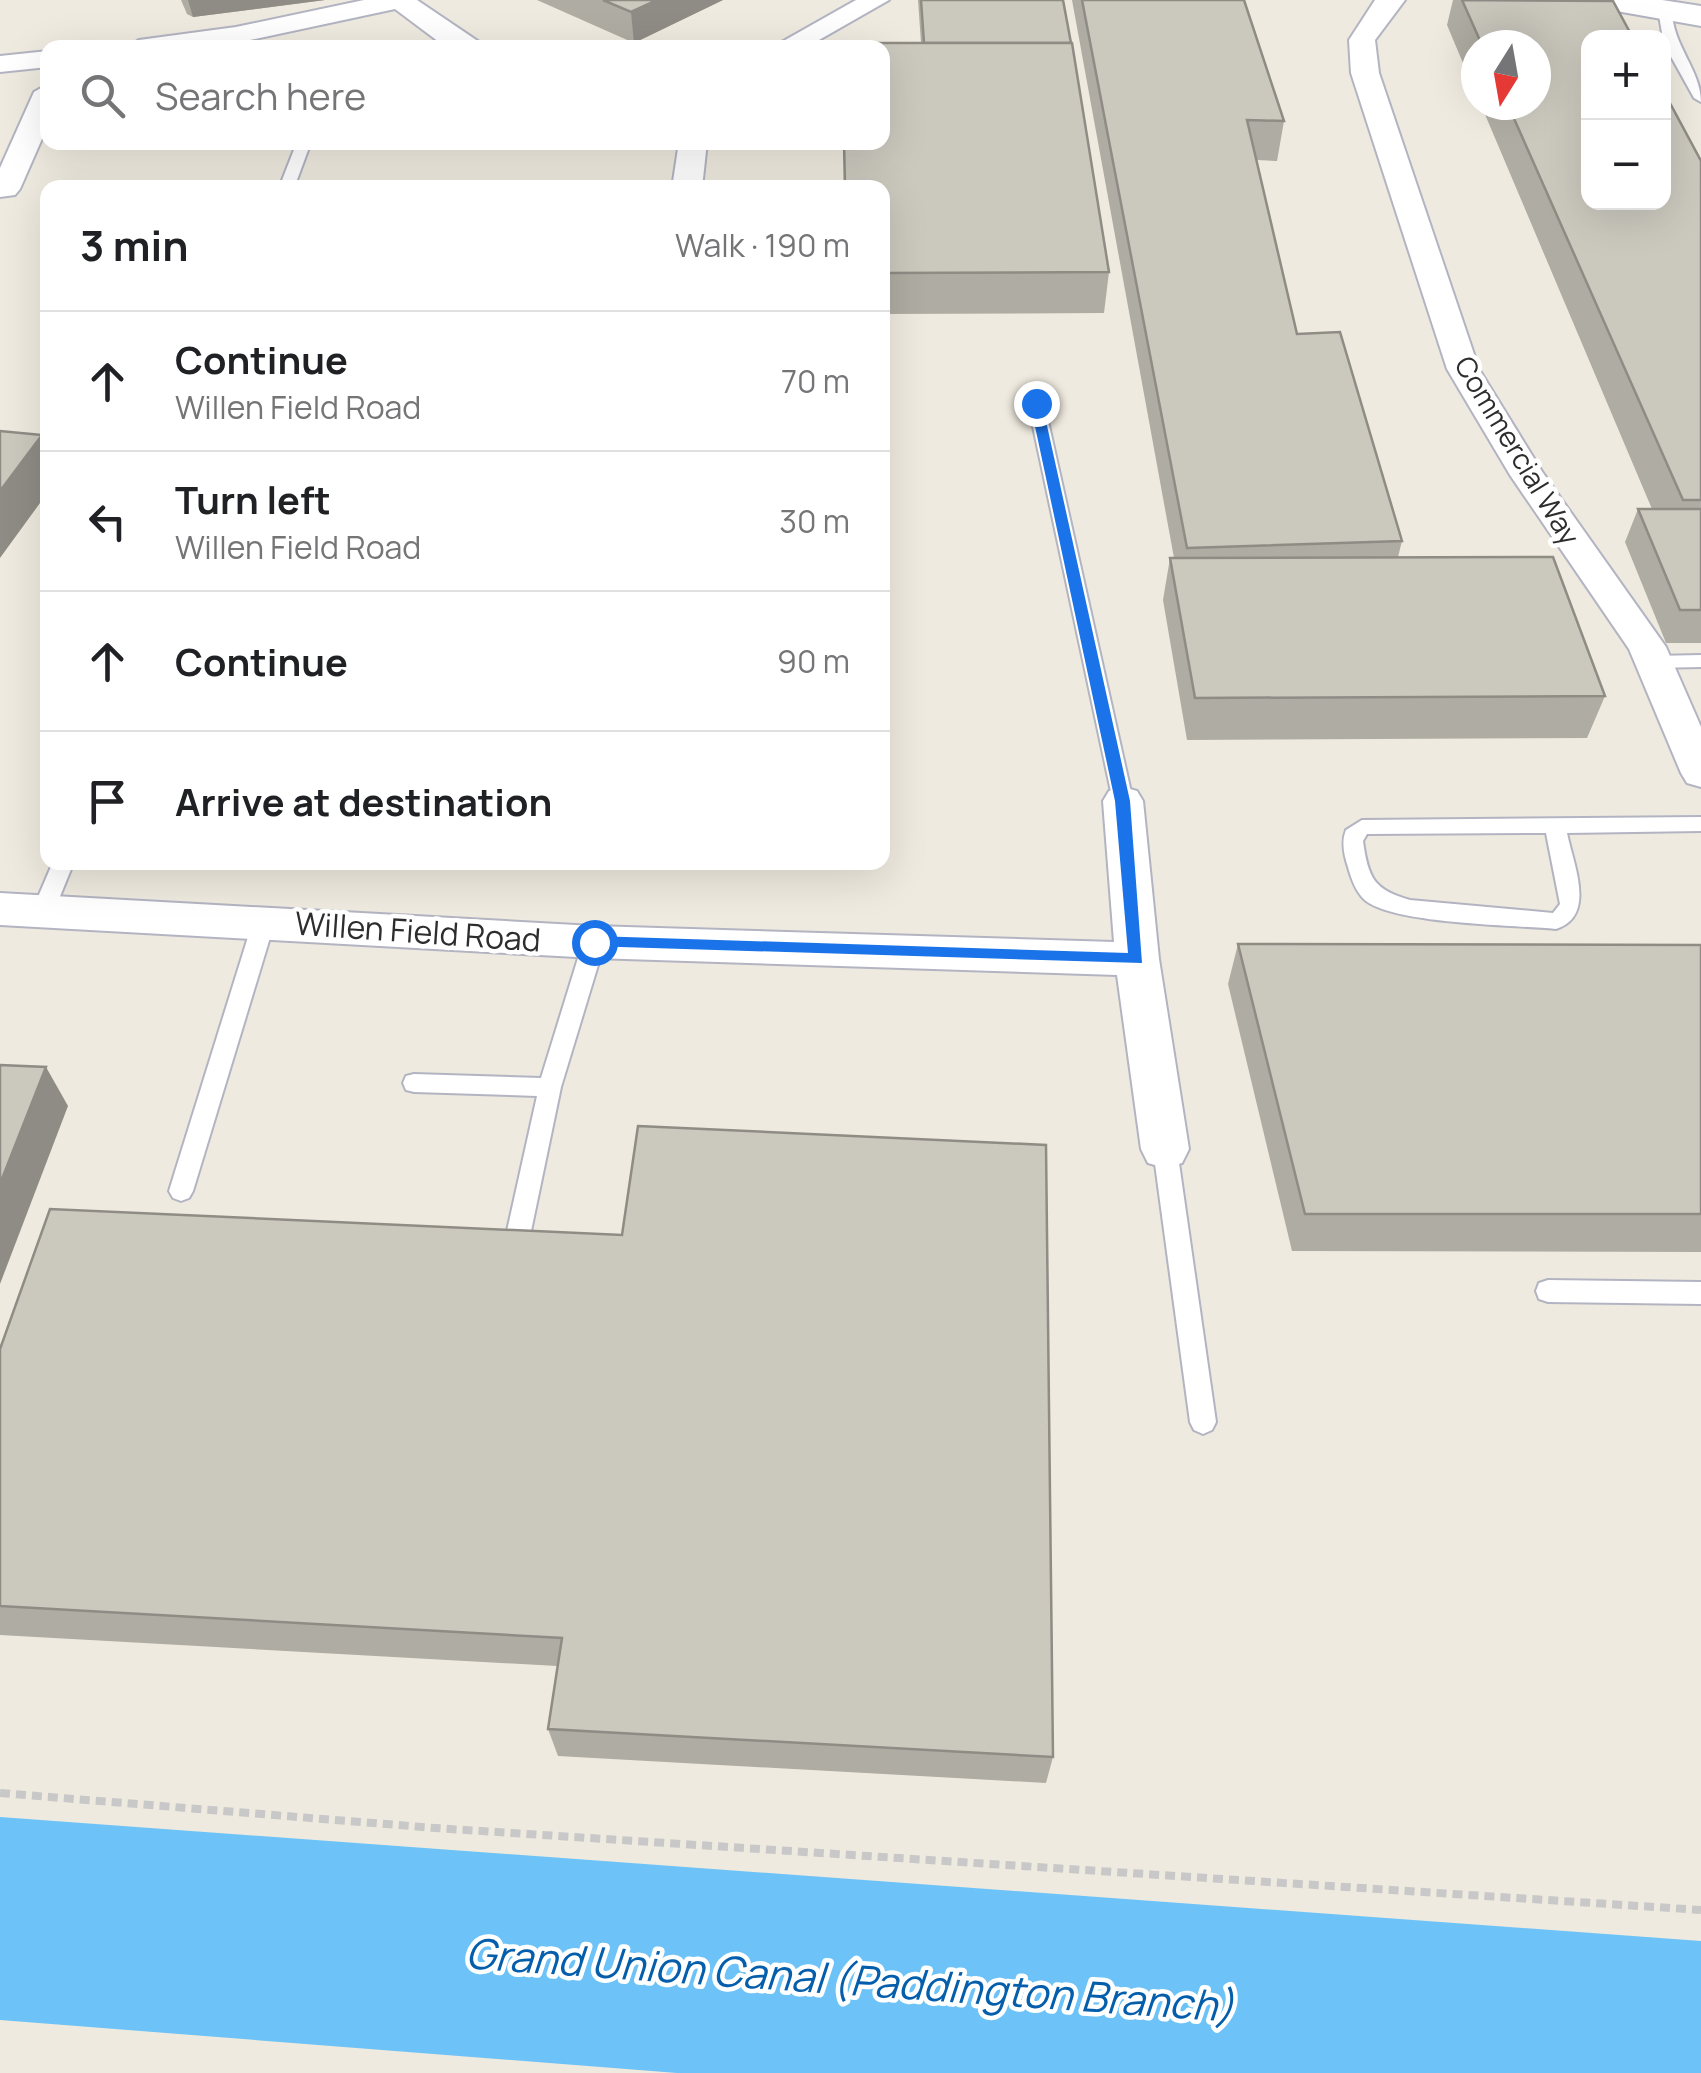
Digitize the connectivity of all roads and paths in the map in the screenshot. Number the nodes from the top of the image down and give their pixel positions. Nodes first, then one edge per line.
1 (400, 0) edge
2 (876, 0) edge
3 (1392, 0) edge
4 (1605, 0) edge
5 (1665, 10) junction
6 (1701, 16) edge
7 (198, 40) edge
8 (460, 40) edge
9 (799, 40) edge
10 (40, 60) edge
11 (0, 64) edge
12 (1693, 72) edge
13 (1701, 98) edge
14 (40, 109) edge
15 (301, 150) edge
16 (692, 150) edge
17 (289, 180) edge
18 (689, 180) edge
19 (4, 188) dead end
20 (1036, 403) dead end
21 (1701, 661) edge
22 (1652, 662) junction
23 (1701, 773) edge
24 (1123, 801) joint
25 (1701, 824) edge
26 (1555, 826) junction
27 (61, 870) edge
28 (0, 909) edge
29 (43, 911) junction
30 (264, 921) junction
31 (594, 942) junction
32 (1137, 959) junction
33 (414, 1083) dead end
34 (550, 1087) junction
35 (1165, 1150) joint
36 (181, 1191) dead end
37 (519, 1231) edge
38 (1548, 1291) dead end
39 (1701, 1294) edge
40 (1203, 1422) dead end
41 (0, 1793) edge
42 (1701, 1910) edge

1 - 7 street
1 - 8 street
2 - 9 street
3 - 22 street, Commercial Way
4 - 5 street
5 - 6 street
5 - 12 lane
10 - 11 street
12 - 13 lane
14 - 19 street
15 - 17 lane
16 - 18 street
20 - 24 lane
21 - 22 lane
22 - 23 street, Commercial Way
24 - 32 street
25 - 26 lane
26 - 26 lane
27 - 29 lane
28 - 29 street, Willen Field Road
29 - 30 street, Willen Field Road
30 - 31 street, Willen Field Road
30 - 36 lane
31 - 32 street, Willen Field Road
31 - 34 lane
32 - 35 street
33 - 34 lane
34 - 37 lane
35 - 40 lane
38 - 39 lane
41 - 42 path

